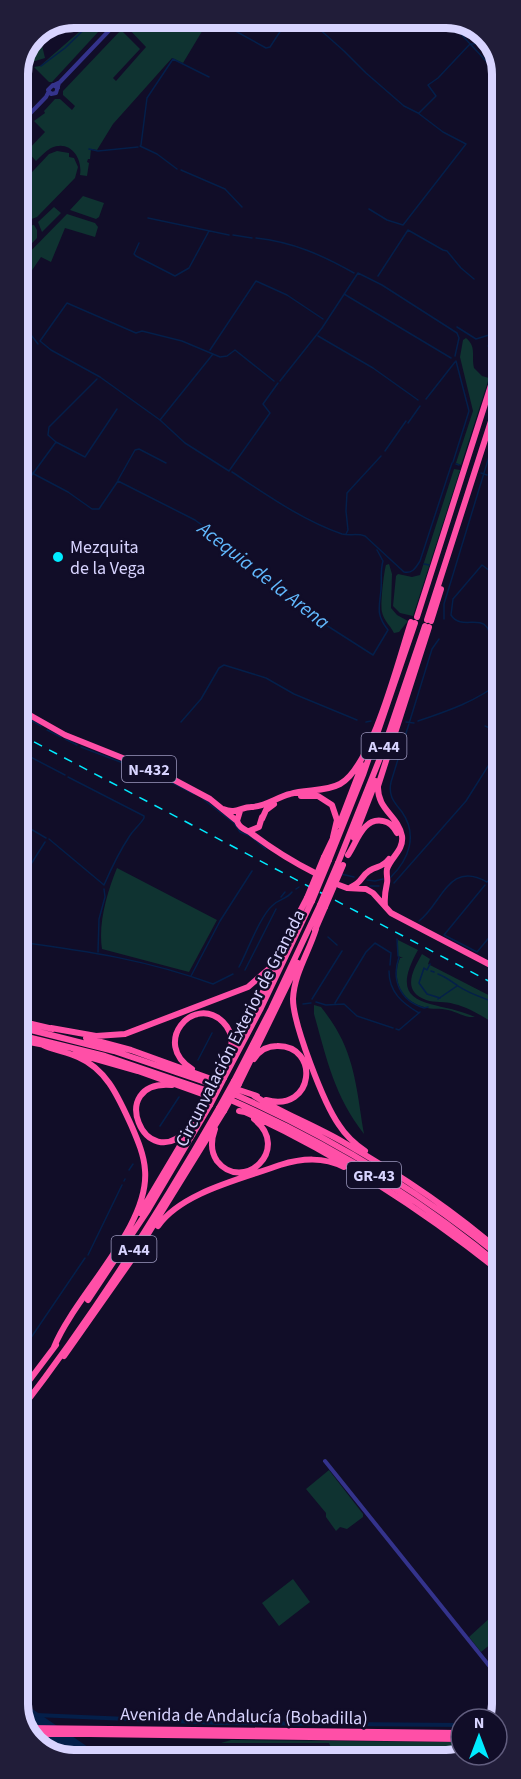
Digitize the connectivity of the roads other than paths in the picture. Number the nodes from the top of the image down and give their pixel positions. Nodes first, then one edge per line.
1 (111, 29) edge
2 (56, 86) junction
3 (50, 92) junction
4 (28, 116) edge
5 (492, 382) edge
6 (492, 419) edge
7 (414, 620) junction
8 (428, 624) junction
9 (28, 715) edge
10 (367, 750) junction
11 (383, 767) junction
12 (251, 807) junction
13 (222, 809) junction
14 (240, 811) junction
15 (262, 819) junction
16 (237, 821) junction
17 (259, 827) junction
18 (249, 831) junction
19 (333, 837) junction
20 (267, 845) junction
21 (348, 855) junction
22 (327, 859) junction
23 (341, 864) junction
24 (376, 869) junction
25 (315, 873) dead end
26 (386, 877) junction
27 (363, 879) junction
28 (339, 885) dead end
29 (347, 888) junction
30 (385, 888) junction
31 (366, 889) junction
32 (373, 893) junction
33 (309, 900) junction
34 (323, 906) junction
35 (385, 906) junction
36 (298, 917) junction
37 (316, 929) junction
38 (492, 966) edge
39 (28, 1023) edge
40 (51, 1028) junction
41 (28, 1029) edge
42 (28, 1037) edge
43 (28, 1042) edge
44 (43, 1045) junction
45 (225, 1067) junction
46 (246, 1069) junction
47 (202, 1075) junction
48 (186, 1088) junction
49 (222, 1093) junction
50 (253, 1095) junction
51 (238, 1111) junction
52 (198, 1117) junction
53 (218, 1120) junction
54 (392, 1171) junction
55 (398, 1197) junction
56 (124, 1235) junction
57 (492, 1244) edge
58 (492, 1249) edge
59 (135, 1256) junction
60 (492, 1259) edge
61 (492, 1266) edge
62 (54, 1347) junction
63 (28, 1382) edge
64 (40, 1384) junction
65 (28, 1400) edge
66 (325, 1461) dead end
67 (492, 1669) edge
68 (36, 1728) edge
69 (39, 1733) edge
70 (449, 1733) edge
71 (449, 1739) edge

1 - 2 street
2 - 3 street
2 - 3 street
3 - 4 street
5 - 7 highway
6 - 8 highway
7 - 10 highway
7 - 22 highway, Circunvalación Exterior de Granada / A-44
8 - 11 highway
8 - 23 highway, Circunvalación Exterior de Granada / A-44
9 - 13 highway, N-432
10 - 12 highway
10 - 19 highway
11 - 21 highway
11 - 26 highway
12 - 14 highway, N-432
12 - 15 highway
13 - 14 highway, N-432
13 - 16 highway, N-432
14 - 16 highway
15 - 17 highway
15 - 19 highway
16 - 18 highway, N-432
17 - 18 highway
17 - 20 highway
18 - 20 highway, N-432
19 - 22 highway
20 - 25 highway, N-432
21 - 23 highway
21 - 24 highway
22 - 33 highway, Circunvalación Exterior de Granada / A-44, bridge
23 - 34 highway, Circunvalación Exterior de Granada / A-44, bridge
24 - 26 highway
24 - 27 highway
26 - 30 highway
27 - 29 highway
27 - 31 highway
28 - 29 highway
29 - 31 highway
30 - 32 highway
30 - 35 highway
31 - 32 highway
32 - 35 highway
33 - 36 highway
33 - 49 highway, Circunvalación Exterior de Granada / A-44
34 - 37 highway
34 - 49 highway, Circunvalación Exterior de Granada / A-44
35 - 38 highway
36 - 40 highway
36 - 45 highway
37 - 46 highway
37 - 54 highway
39 - 40 highway
40 - 47 highway
41 - 49 highway, GR-43
42 - 49 highway, GR-43
43 - 44 highway
44 - 48 highway
44 - 56 highway
45 - 47 highway
45 - 49 highway
46 - 49 highway
46 - 50 highway
47 - 49 highway
48 - 49 highway
48 - 52 highway
49 - 50 highway
49 - 51 highway
49 - 52 highway
49 - 53 highway
49 - 58 highway, GR-43
49 - 60 highway, GR-43
49 - 62 highway, Circunvalación Exterior de Granada / A-44
49 - 64 highway, Circunvalación Exterior de Granada / A-44
50 - 54 highway
51 - 53 highway
51 - 55 highway
52 - 56 highway
53 - 59 highway
54 - 57 highway
55 - 59 highway
55 - 61 highway
56 - 62 highway
59 - 64 highway
62 - 63 highway, Circunvalación Exterior de Granada / A-44
64 - 65 highway, Circunvalación Exterior de Granada / A-44
66 - 67 street
68 - 70 highway, Avenida de Andalucía (Bobadilla)
69 - 71 highway, Avenida de Andalucía (Bobadilla), bridge

